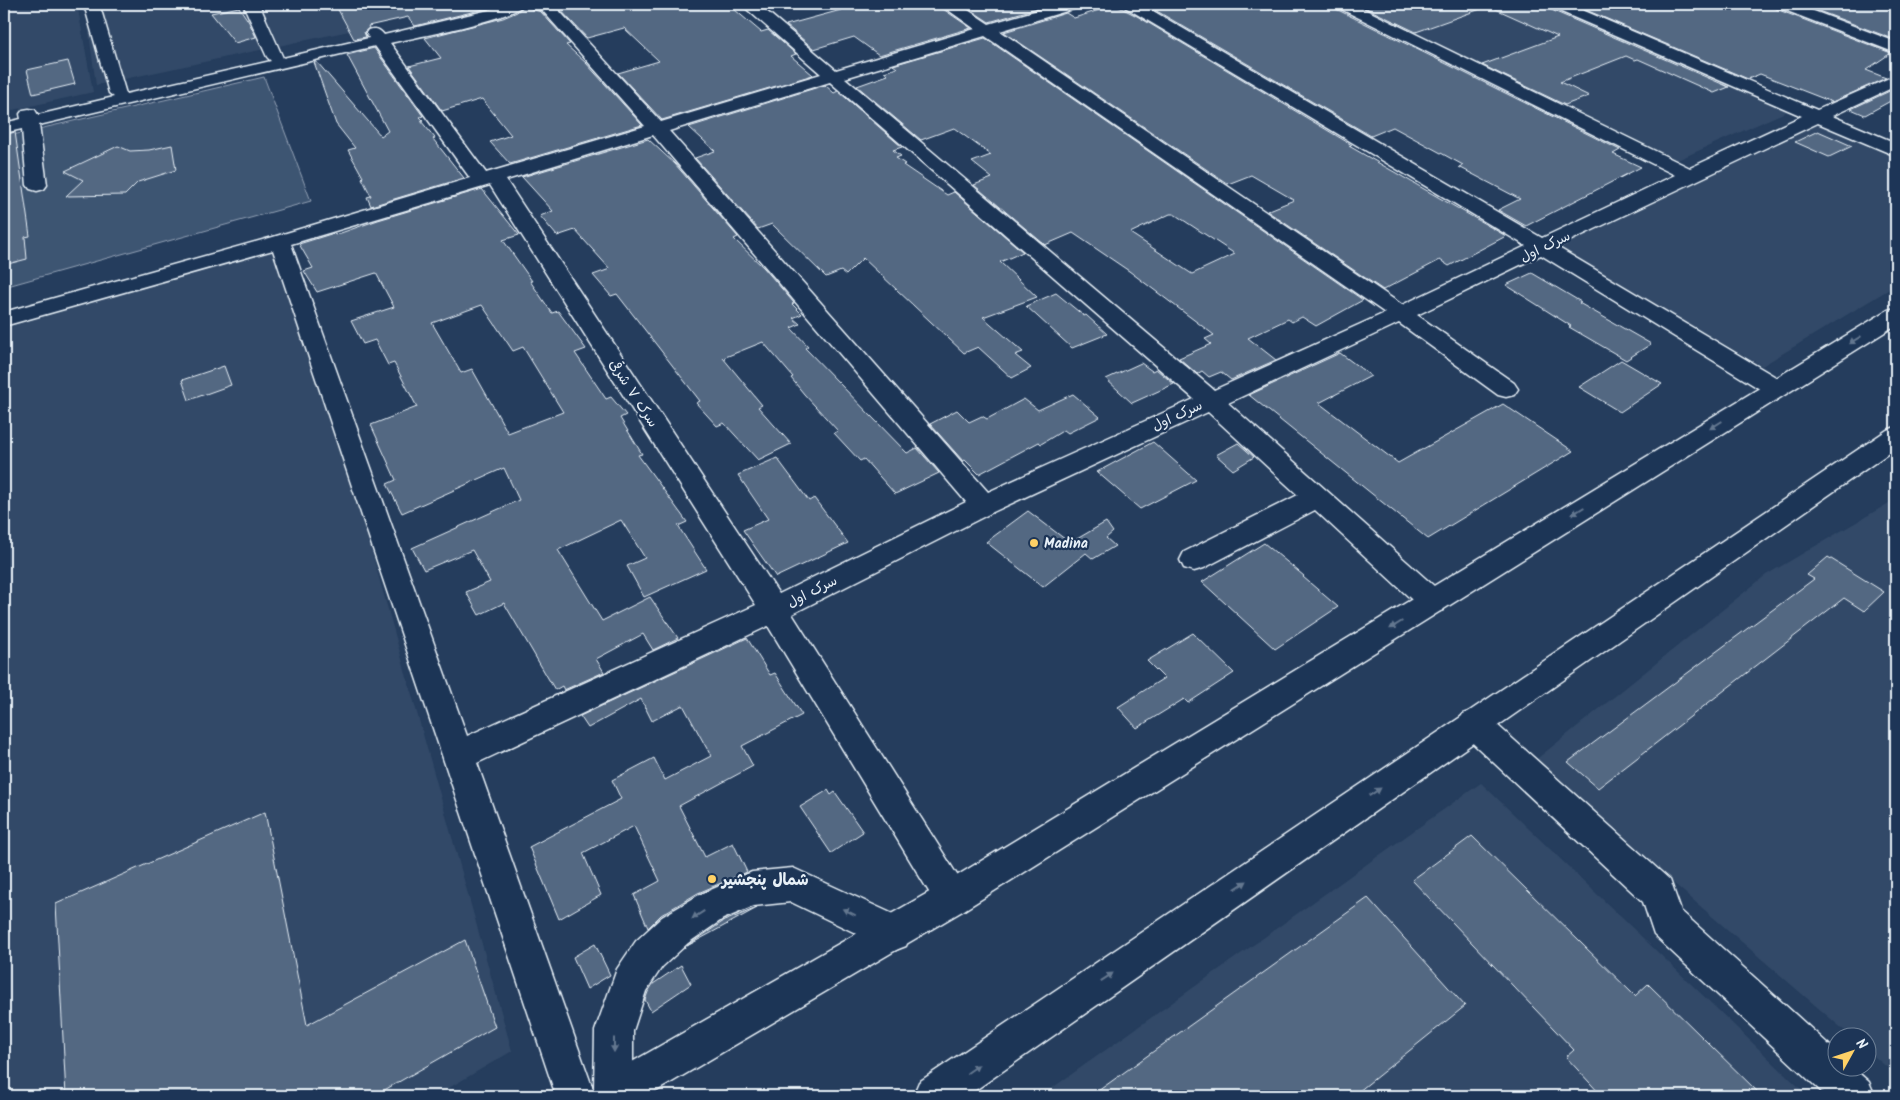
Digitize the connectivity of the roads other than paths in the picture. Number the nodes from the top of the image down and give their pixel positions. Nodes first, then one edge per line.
1 (87, 4) edge
2 (251, 4) edge
3 (494, 4) edge
4 (516, 4) edge
5 (536, 4) edge
6 (749, 4) edge
7 (949, 4) edge
8 (1075, 4) edge
9 (1130, 4) edge
10 (1342, 4) edge
11 (1555, 4) edge
12 (1782, 4) edge
13 (987, 30) junction
14 (376, 37) junction
15 (1896, 48) edge
16 (275, 57) junction
17 (833, 75) junction
18 (1896, 80) edge
19 (118, 93) junction
20 (1816, 116) junction
21 (29, 118) junction
22 (4, 120) edge
23 (656, 127) junction
24 (4, 128) edge
25 (1896, 150) edge
26 (1690, 175) junction
27 (487, 178) junction
28 (37, 185) dead end
29 (280, 241) junction
30 (1543, 247) junction
31 (1401, 314) junction
32 (1896, 315) edge
33 (4, 319) edge
34 (1776, 388) junction
35 (1506, 389) dead end
36 (1210, 400) junction
37 (1896, 436) edge
38 (1318, 497) junction
39 (984, 505) junction
40 (1194, 560) dead end
41 (1434, 602) junction
42 (774, 610) junction
43 (1474, 724) junction
44 (460, 755) junction
45 (952, 898) junction
46 (893, 933) junction
47 (612, 1095) edge
48 (576, 1096) edge
49 (933, 1096) edge
50 (1855, 1096) edge

1 - 19 street
2 - 16 street
3 - 14 street
4 - 14 street
5 - 23 street
6 - 17 street
7 - 13 street
8 - 13 street
9 - 30 street
10 - 26 street
11 - 20 street
12 - 15 street
13 - 17 street
13 - 31 street
14 - 16 street
14 - 21 street
14 - 27 street, سرک ۷ شرقی
16 - 19 street
17 - 23 street
17 - 36 street
18 - 20 street, سرک‌ اول
19 - 21 street
20 - 25 street
20 - 26 street, سرک‌ اول
21 - 22 street
21 - 24 street
21 - 28 street
23 - 27 street
23 - 39 street
26 - 30 street, سرک‌ اول
27 - 29 street
27 - 42 street, سرک ۷ شرقی
29 - 33 street
29 - 44 street
30 - 31 street, سرک‌ اول
30 - 34 street
31 - 35 street
31 - 36 street, سرک‌ اول
32 -> 34 street
34 -> 41 street
36 - 38 street
36 - 39 street, سرک‌ اول
37 - 43 street
38 - 40 street
38 - 41 street
39 - 42 street, سرک‌ اول
41 -> 45 street
42 - 44 street, سرک‌ اول
42 - 45 street, سرک ۷ شرقی
49 -> 43 street
43 - 50 street
44 - 48 street
45 - 46 street
46 - 47 street
46 -> 47 street

